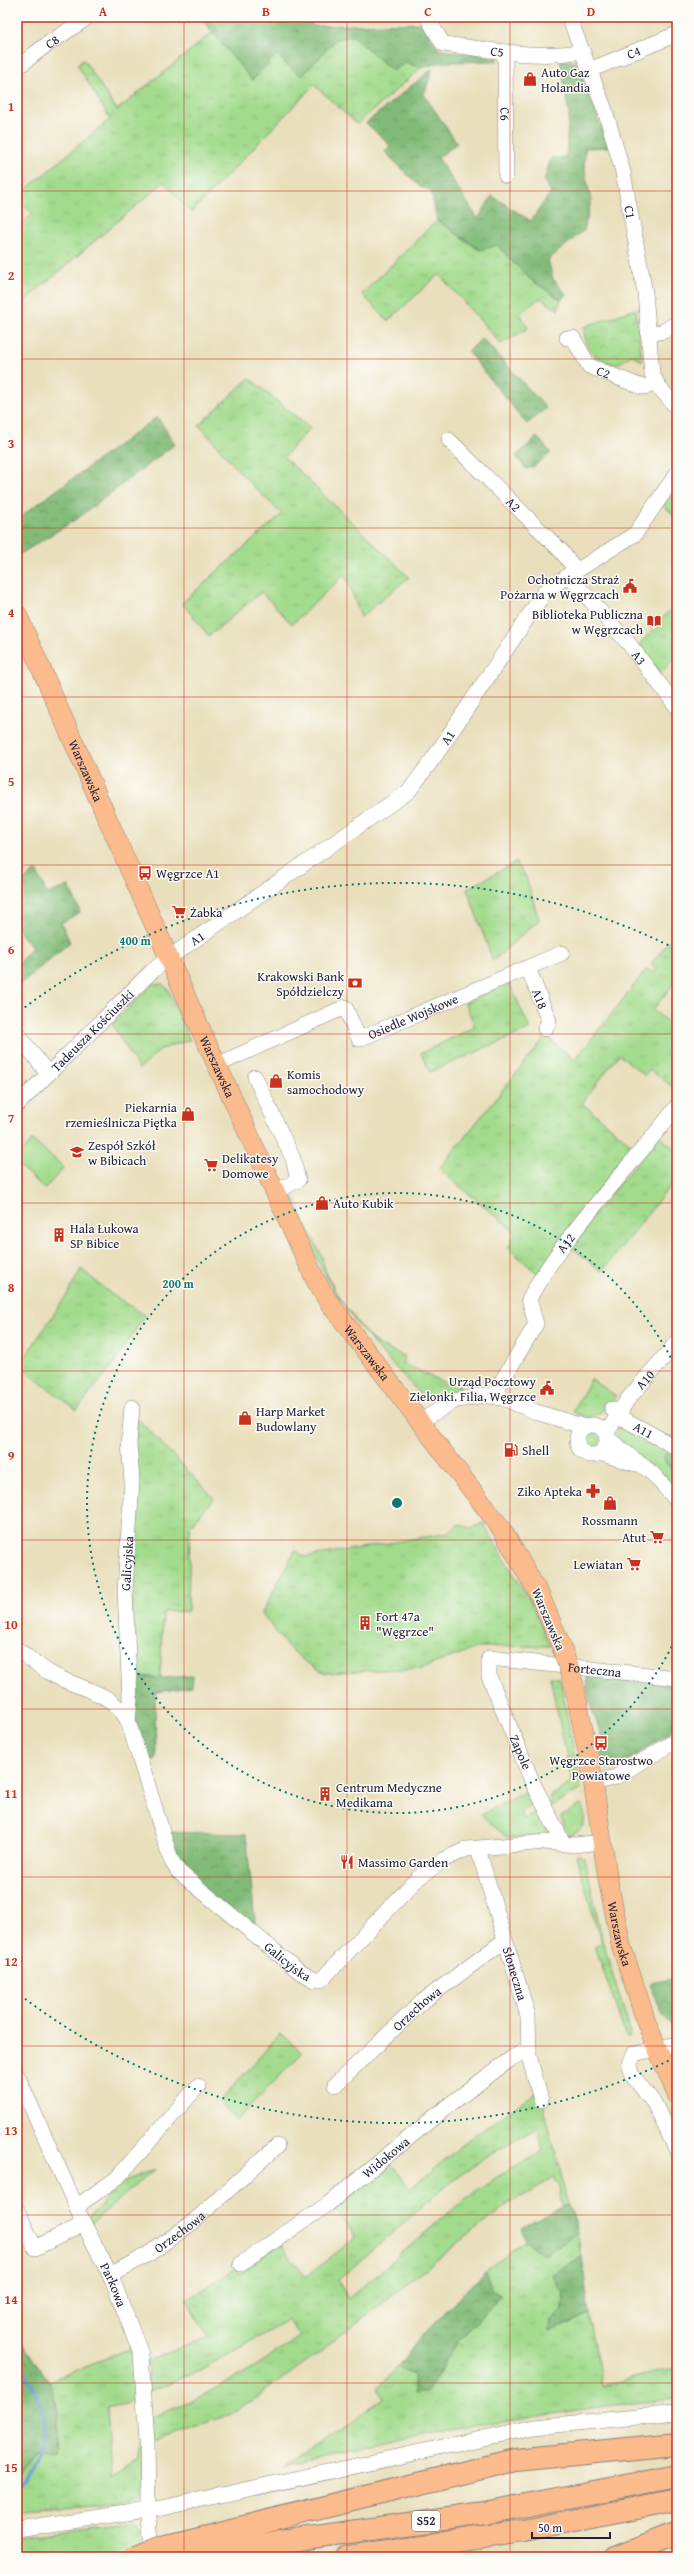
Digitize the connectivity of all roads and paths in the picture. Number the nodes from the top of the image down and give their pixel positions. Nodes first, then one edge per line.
1 (88, 17) edge
2 (427, 17) edge
3 (569, 17) edge
4 (677, 34) edge
5 (582, 51) junction
6 (505, 52) junction
7 (17, 68) edge
8 (590, 70) junction
9 (506, 176) dead end
10 (677, 324) edge
11 (649, 334) junction
12 (567, 338) dead end
13 (656, 382) junction
14 (677, 408) edge
15 (449, 440) dead end
16 (677, 473) edge
17 (572, 572) junction
18 (17, 614) edge
19 (677, 707) edge
20 (562, 953) dead end
21 (170, 957) junction
22 (528, 968) junction
23 (545, 1029) dead end
24 (17, 1033) edge
25 (217, 1065) junction
26 (48, 1074) junction
27 (255, 1077) dead end
28 (17, 1106) edge
29 (677, 1106) edge
30 (275, 1192) junction
31 (677, 1342) edge
32 (495, 1396) junction
33 (132, 1407) dead end
34 (536, 1412) junction
35 (616, 1412) junction
36 (420, 1422) junction
37 (590, 1426) junction
38 (607, 1436) junction
39 (578, 1440) junction
40 (677, 1448) edge
41 (599, 1454) junction
42 (641, 1465) junction
43 (677, 1501) edge
44 (17, 1649) edge
45 (489, 1658) joint
46 (677, 1678) edge
47 (128, 1721) junction
48 (677, 1737) edge
49 (594, 1783) junction
50 (602, 1842) junction
51 (563, 1843) junction
52 (478, 1850) junction
53 (505, 1940) junction
54 (677, 2044) edge
55 (656, 2047) junction
56 (529, 2049) junction
57 (17, 2075) edge
58 (335, 2084) dead end
59 (198, 2086) dead end
60 (677, 2095) edge
61 (541, 2100) dead end
62 (277, 2146) dead end
63 (677, 2151) edge
64 (76, 2207) junction
65 (17, 2210) edge
66 (84, 2224) junction
67 (241, 2264) dead end
68 (110, 2275) junction
69 (677, 2413) edge
70 (677, 2444) edge
71 (677, 2476) edge
72 (677, 2500) edge
73 (148, 2509) junction
74 (17, 2529) edge
75 (677, 2532) edge
76 (165, 2553) edge
77 (135, 2557) edge
78 (348, 2557) edge
79 (616, 2557) edge

1 - 7 street, C8
2 - 6 street, C5
3 - 5 street, C1
4 - 8 street, C4
5 - 6 street, C5
5 - 8 street, C1
6 - 9 street, C6
8 - 11 street, C1
10 - 11 street
11 - 13 street, C1
12 - 13 street, C2
13 - 14 street, C1
15 - 17 street, A2
16 - 17 street, A1
17 - 19 street, A3
17 - 21 street, A1
18 - 21 main road, Warszawska
20 - 22 street, Osiedle Wojskowe
21 - 25 main road, Warszawska
21 - 26 street, Tadeusza Kościuszki
22 - 23 street, A18
22 - 25 street, Osiedle Wojskowe
24 - 26 street
25 - 30 main road, Warszawska
26 - 28 street, Tadeusza Kościuszki
27 - 30 street
29 - 32 street, A12
30 - 36 main road, Warszawska
31 - 35 street, A10
32 - 34 street
32 - 36 street
33 - 47 street, Galicyjska
34 - 37 street
34 - 39 street
35 - 37 street, A10
35 - 38 street, A10
35 - 40 street, A11
36 - 49 main road, Warszawska, bridge
37 - 38 street
37 - 39 street
38 - 41 street
38 - 42 street
39 - 41 street
41 - 42 street
42 - 43 street
44 - 47 street, Galicyjska
45 - 46 street, Forteczna
45 - 51 street, Zapole
47 - 52 street, Galicyjska
48 - 49 street
49 - 50 main road, Warszawska
50 - 51 street, Galicyjska
50 - 55 main road, Warszawska
51 - 52 street, Galicyjska
52 - 53 street, Słoneczna
53 - 56 street, Słoneczna
53 - 58 street, Orzechowa
54 - 55 street
55 - 60 main road, Warszawska
55 - 63 street
56 - 61 street, Słoneczna
56 - 67 street, Widokowa
57 - 64 street, Parkowa
59 - 64 street
62 - 68 street, Orzechowa
64 - 66 street, Parkowa
65 - 66 street
66 - 68 street, Parkowa
68 - 73 street, Parkowa
69 - 73 street
70 - 76 highway
71 - 76 highway, S52
72 - 78 highway, S52
73 - 74 street
73 - 76 street, Parkowa
75 - 79 highway
76 - 77 highway, bridge

